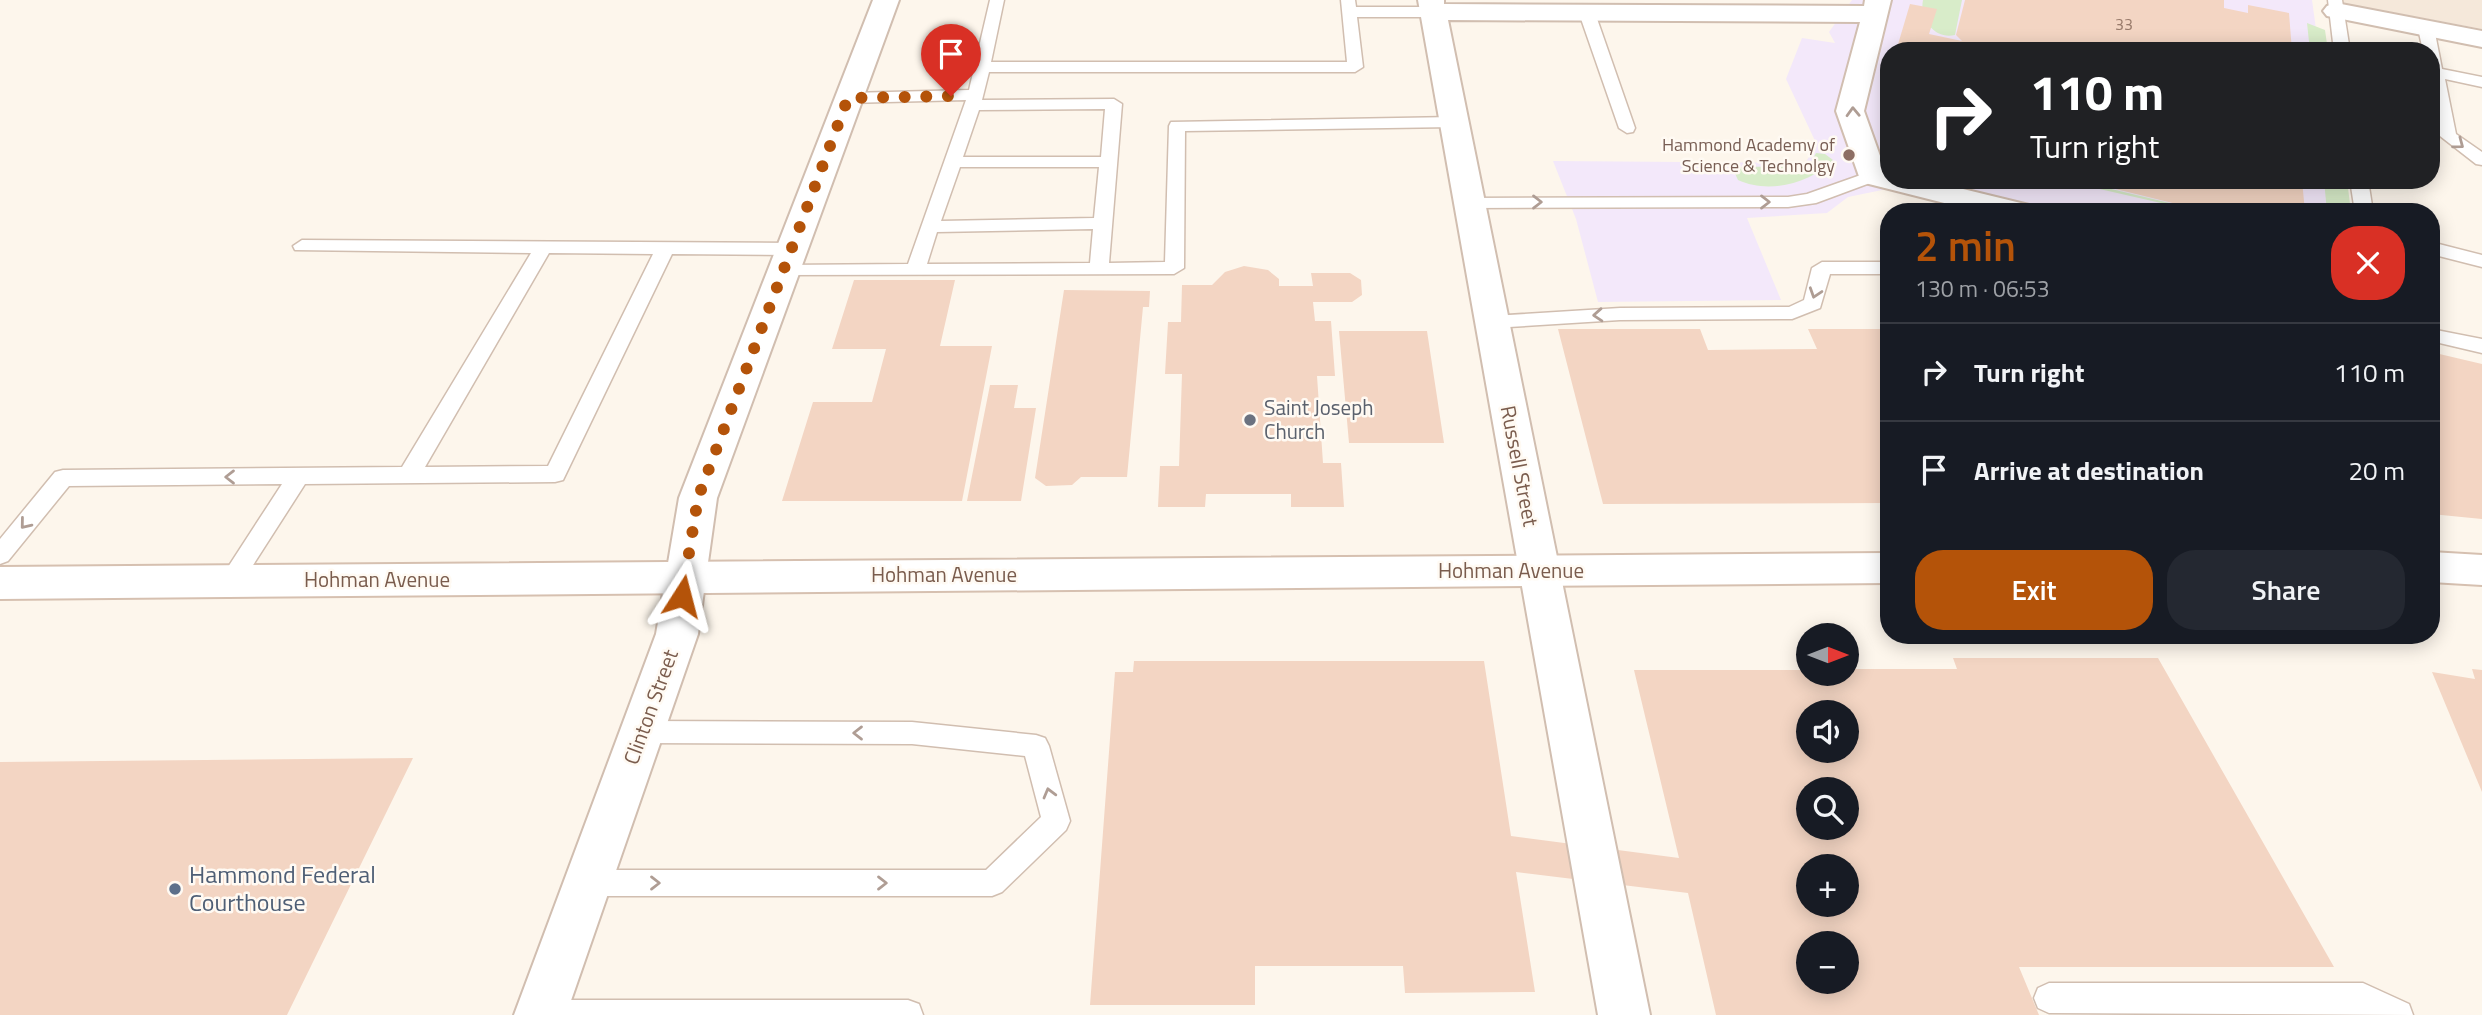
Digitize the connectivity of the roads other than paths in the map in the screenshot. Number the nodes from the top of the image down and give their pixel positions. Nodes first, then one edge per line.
1 (886, 0) edge
2 (997, 0) edge
3 (1349, 6) edge
4 (1432, 6) edge
5 (2335, 6) edge
6 (1876, 7) edge
7 (1587, 13) junction
8 (2426, 28) junction
9 (2482, 38) edge
10 (2341, 42) edge
11 (2429, 42) edge
12 (982, 67) junction
13 (2440, 74) edge
14 (2482, 82) edge
15 (2440, 94) edge
16 (848, 98) junction
17 (975, 100) junction
18 (1454, 122) junction
19 (1627, 128) dead end
20 (2482, 160) edge
21 (953, 162) junction
22 (1109, 162) junction
23 (1880, 173) edge
24 (1880, 180) edge
25 (1924, 189) edge
26 (1469, 203) junction
27 (1981, 203) edge
28 (1103, 223) junction
29 (930, 228) junction
30 (302, 246) dead end
31 (543, 248) junction
32 (665, 248) junction
33 (2440, 250) edge
34 (788, 260) junction
35 (2482, 261) edge
36 (1099, 268) junction
37 (1880, 268) edge
38 (915, 270) junction
39 (1492, 322) junction
40 (2440, 337) edge
41 (2482, 346) edge
42 (409, 475) junction
43 (299, 476) junction
44 (0, 555) edge
45 (1880, 568) edge
46 (2440, 568) edge
47 (2482, 570) edge
48 (1539, 571) junction
49 (684, 578) junction
50 (232, 581) junction
51 (0, 583) edge
52 (642, 732) junction
53 (587, 883) junction
54 (2049, 998) dead end
55 (874, 1014) edge
56 (540, 1015) edge
57 (731, 1015) edge
58 (908, 1015) edge
59 (1624, 1015) edge
60 (2398, 1015) edge

1 - 16 street, Clinton Street
2 - 12 lane
3 - 4 lane
3 - 12 lane
4 - 7 street
4 - 18 street, Russell Street
5 - 8 street
5 - 10 lane
6 - 7 street
23 -> 6 street
7 - 19 lane
8 - 9 street
8 - 11 lane
12 - 17 lane
13 - 14 lane
15 -> 20 lane
16 - 17 lane
16 - 34 street, Clinton Street
17 - 21 lane
17 - 22 lane
18 - 26 street, Russell Street
18 - 36 lane
21 - 22 lane
21 - 29 lane
22 - 28 lane
26 -> 24 lane
25 - 27 street
26 - 39 street, Russell Street
28 - 29 lane
28 - 36 lane
29 - 38 lane
30 - 31 lane
31 - 32 lane
31 - 42 lane
32 - 34 lane
32 - 42 lane
33 - 35 lane
34 - 38 lane
34 - 49 street, Clinton Street
36 - 38 lane
37 -> 39 lane
39 - 48 street, Russell Street
40 - 41 lane
42 - 43 lane
43 -> 44 lane
43 - 50 lane
45 - 48 street, Hohman Avenue
46 - 47 street
48 - 49 street, Hohman Avenue
48 - 59 street, Russell Street
49 - 50 street, Hohman Avenue
49 - 52 street, Clinton Street
50 - 51 street, Hohman Avenue
52 - 53 street, Clinton Street
53 -> 52 lane
53 - 56 street, Clinton Street
54 - 60 lane
55 - 57 lane
55 - 58 lane
56 - 57 lane

